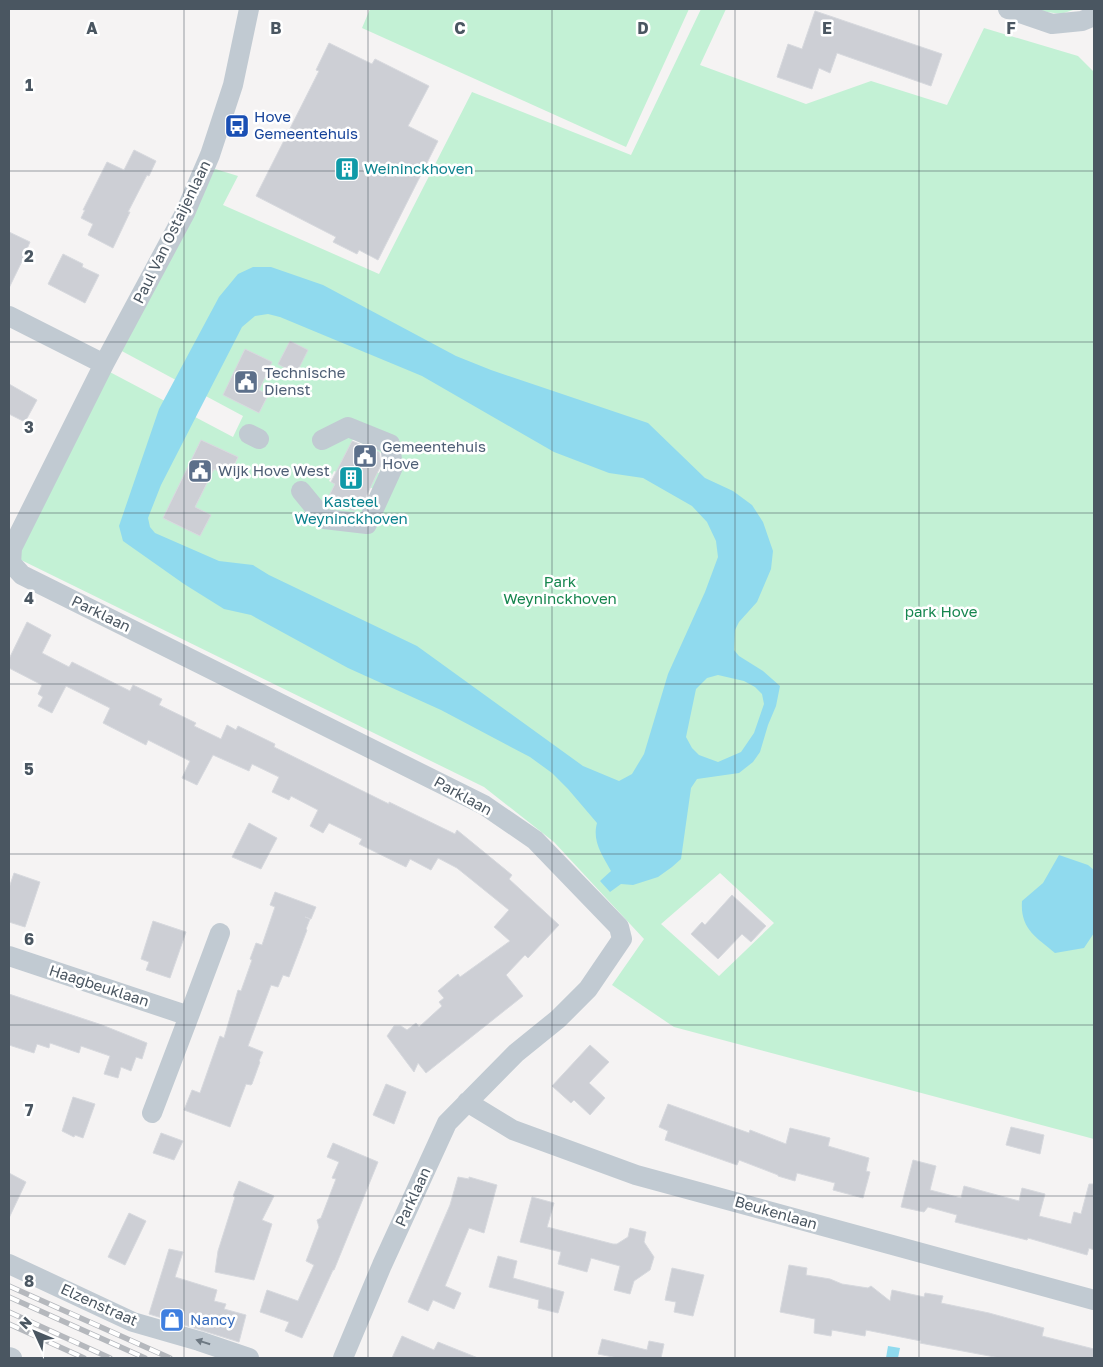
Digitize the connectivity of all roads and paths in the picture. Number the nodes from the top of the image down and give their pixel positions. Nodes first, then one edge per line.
1 (249, 9) edge
2 (1008, 9) edge
3 (1094, 16) edge
4 (9, 316) edge
5 (104, 364) junction
6 (322, 440) dead end
7 (300, 491) dead end
8 (220, 933) dead end
9 (9, 956) edge
10 (189, 1016) junction
11 (467, 1102) junction
12 (152, 1113) dead end
13 (9, 1264) edge
14 (1094, 1300) edge
15 (249, 1358) edge
16 (344, 1358) edge

1 - 5 street, Paul Van Ostaijenlaan
2 - 3 street
4 - 5 street
5 - 11 street, Parklaan
6 - 7 street
8 - 10 street
9 - 10 street, Haagbeuklaan
10 - 12 street
11 - 14 street, Beukenlaan
11 - 16 street, Parklaan
15 -> 13 street, Elzenstraat

